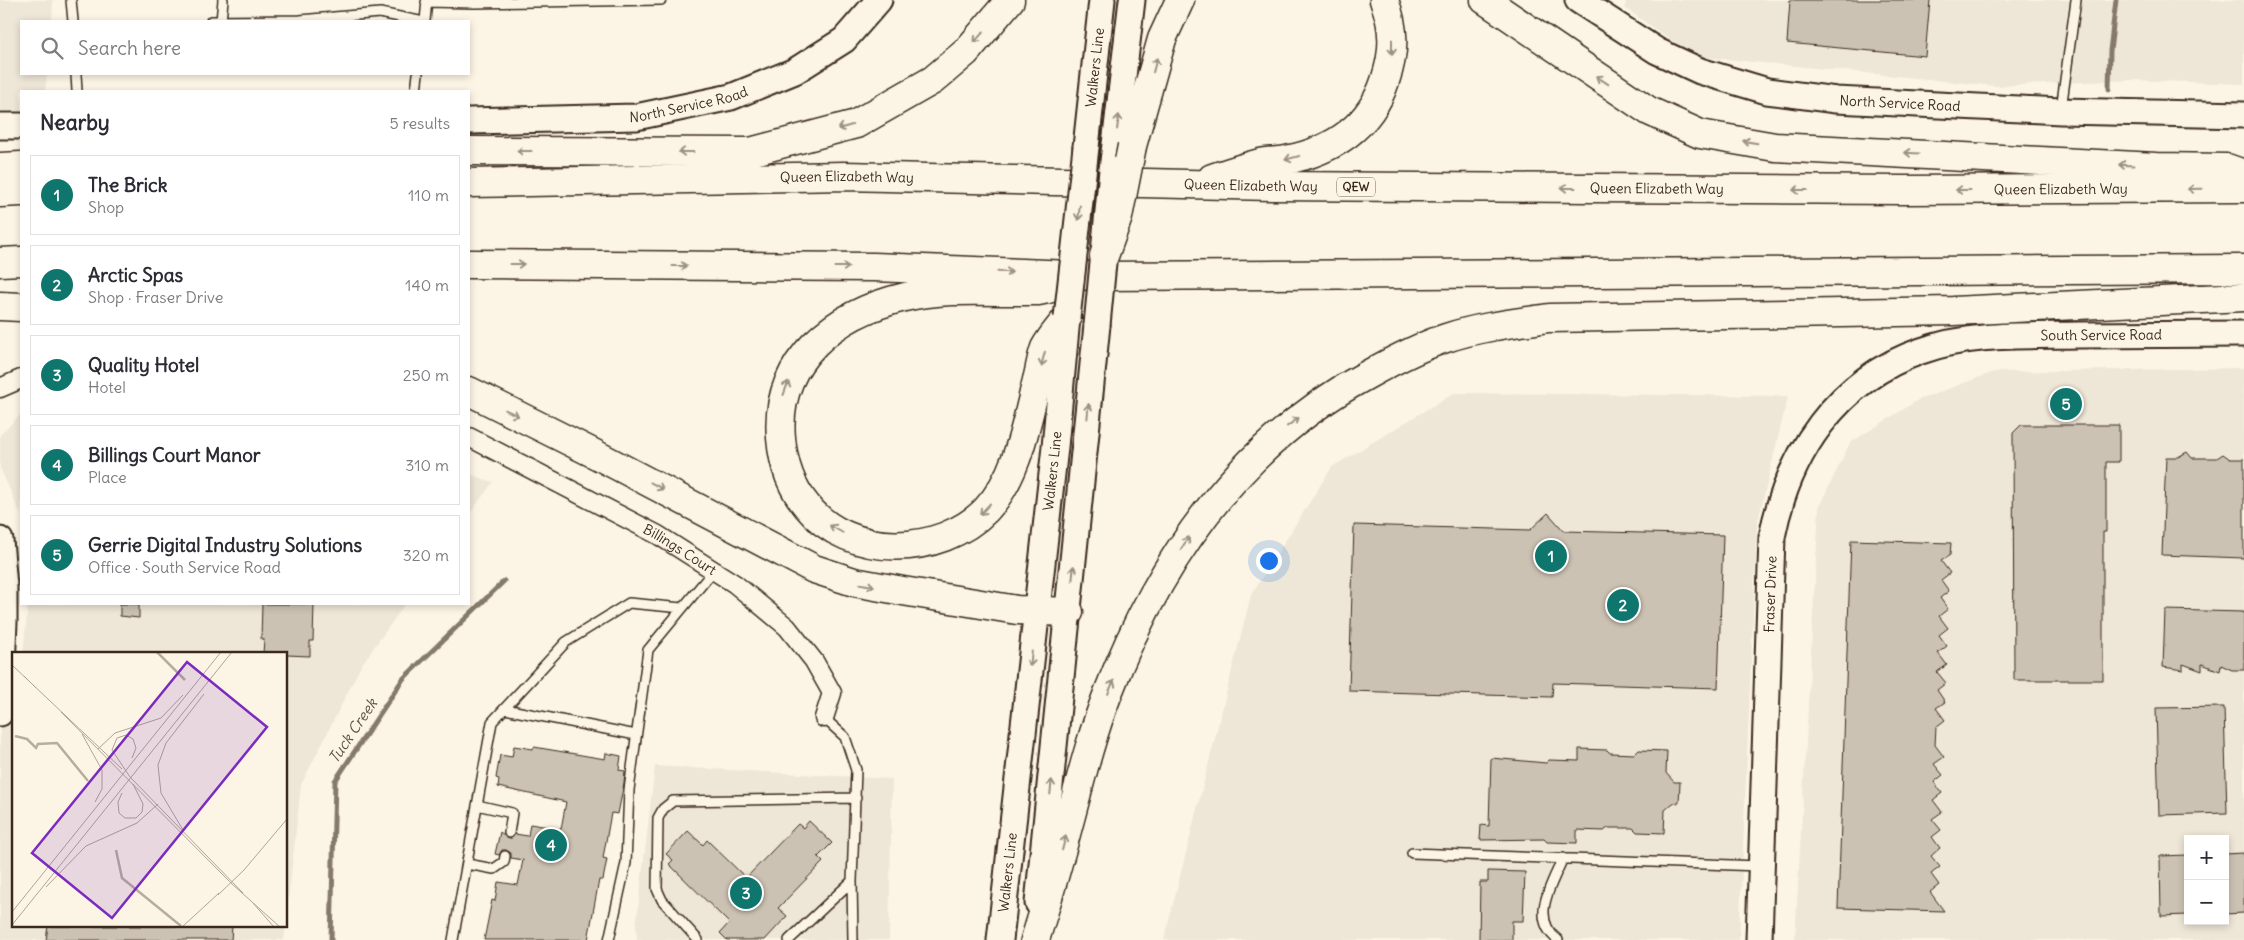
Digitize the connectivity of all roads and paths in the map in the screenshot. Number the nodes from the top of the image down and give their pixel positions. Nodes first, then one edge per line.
1 (71, 0) edge
2 (223, 0) edge
3 (661, 0) edge
4 (878, 0) edge
5 (1010, 0) edge
6 (1102, 0) edge
7 (1132, 0) edge
8 (1180, 0) edge
9 (1384, 0) edge
10 (1486, 0) edge
11 (1578, 0) edge
12 (2076, 0) edge
13 (427, 1) edge
14 (474, 2) edge
15 (73, 20) edge
16 (221, 20) edge
17 (300, 20) edge
18 (414, 20) edge
19 (425, 20) edge
20 (76, 75) edge
21 (418, 75) edge
22 (76, 90) edge
23 (416, 90) edge
24 (2061, 111) junction
25 (2244, 116) edge
26 (470, 121) edge
27 (0, 126) edge
28 (20, 126) edge
29 (470, 151) edge
30 (20, 166) edge
31 (0, 167) edge
32 (2244, 174) edge
33 (844, 176) junction
34 (470, 183) edge
35 (2244, 188) edge
36 (20, 192) edge
37 (0, 193) edge
38 (20, 261) edge
39 (0, 262) edge
40 (470, 264) edge
41 (1100, 266) junction
42 (2244, 269) edge
43 (2244, 297) edge
44 (0, 306) edge
45 (20, 307) edge
46 (1067, 318) junction
47 (2244, 334) edge
48 (1958, 342) joint
49 (20, 379) edge
50 (0, 388) edge
51 (470, 391) edge
52 (470, 438) edge
53 (0, 540) edge
54 (714, 570) junction
55 (682, 608) junction
56 (1036, 610) junction
57 (1069, 612) junction
58 (504, 709) junction
59 (0, 712) edge
60 (824, 718) joint
61 (636, 735) junction
62 (856, 798) junction
63 (477, 806) junction
64 (509, 833) dead end
65 (1412, 853) dead end
66 (505, 856) dead end
67 (1562, 858) junction
68 (467, 864) junction
69 (1761, 866) junction
70 (852, 881) junction
71 (453, 940) edge
72 (609, 940) edge
73 (698, 940) edge
74 (789, 940) edge
75 (853, 940) edge
76 (1000, 940) edge
77 (1035, 940) edge
78 (1558, 940) edge
79 (1759, 940) edge

1 - 15 lane
2 - 16 lane
3 - 14 lane
4 - 26 street, North Service Road
5 -> 29 highway
6 -> 46 street, Walkers Line, bridge
41 -> 7 street, Walkers Line, bridge
41 -> 8 highway, bridge
9 -> 33 highway
32 -> 10 highway
11 - 24 street, North Service Road
12 - 24 lane
13 - 14 lane
13 - 19 lane
17 - 18 lane
20 - 22 lane
21 - 23 lane
24 - 25 street, North Service Road
27 - 28 street
30 - 31 highway
33 - 34 highway, Queen Elizabeth Way / QEW
35 -> 33 highway, Queen Elizabeth Way / QEW
36 - 37 highway
38 - 39 highway
40 -> 41 highway
41 - 42 highway
46 -> 41 highway
57 -> 41 street, Walkers Line, bridge
77 -> 43 highway
44 - 45 highway
46 - 56 street, Walkers Line
47 - 48 street, South Service Road
48 - 69 street, Fraser Drive
49 - 50 street
51 -> 56 highway
52 - 54 street, Billings Court
53 - 59 street
54 - 55 lane
54 - 60 street, Billings Court
55 - 58 lane
55 - 61 lane
56 - 57 highway
56 -> 76 street, Walkers Line
77 -> 57 street, Walkers Line
58 - 61 lane
58 - 63 lane
60 - 62 lane
61 - 72 lane
62 - 70 lane
62 - 73 lane
63 - 64 lane
63 - 68 lane
65 - 67 lane
66 - 68 lane
67 - 69 lane
67 - 78 lane
68 - 71 lane
69 - 79 street, Fraser Drive
70 - 74 lane
70 - 75 lane

